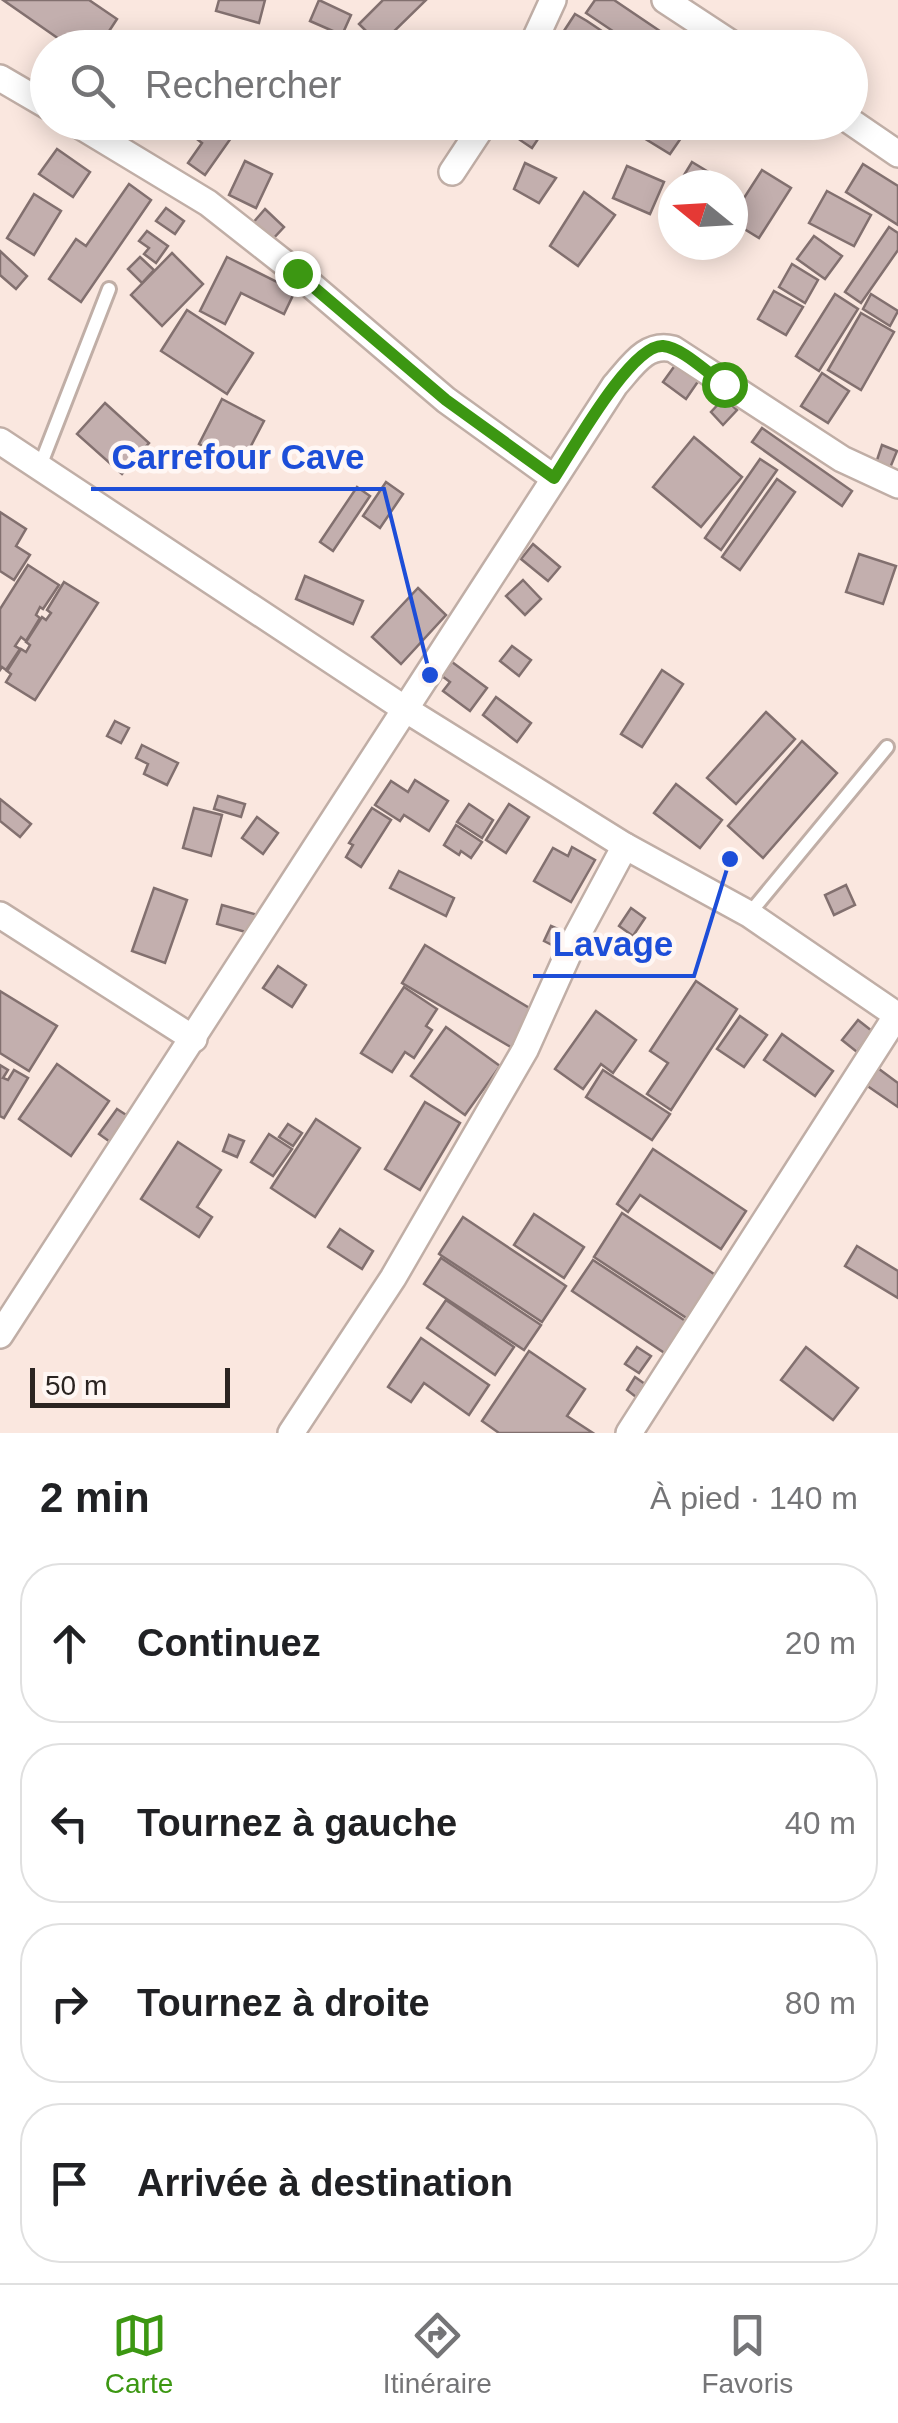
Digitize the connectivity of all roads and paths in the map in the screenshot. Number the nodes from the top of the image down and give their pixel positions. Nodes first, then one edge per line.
1 (553, 0) edge
2 (665, 0) edge
3 (539, 30) edge
4 (711, 30) edge
5 (0, 78) edge
6 (30, 96) edge
7 (868, 133) edge
8 (104, 140) edge
9 (472, 140) edge
10 (898, 154) edge
11 (452, 172) dead end
12 (109, 288) dead end
13 (0, 442) edge
14 (40, 466) junction
15 (554, 478) junction
16 (898, 486) edge
17 (405, 709) junction
18 (887, 746) dead end
19 (625, 846) junction
20 (749, 914) junction
21 (0, 915) edge
22 (898, 1015) edge
23 (194, 1039) junction
24 (0, 1335) edge
25 (291, 1433) edge
26 (629, 1433) edge

1 - 3 street
2 - 4 street
5 - 6 street
7 - 10 street
8 - 15 street
9 - 11 street
12 - 14 lane
13 - 14 street
14 - 17 street
15 - 16 street
15 - 17 street
17 - 19 street
17 - 23 street
18 - 20 lane
19 - 20 street
19 - 25 street
20 - 22 street
21 - 23 street
22 - 26 street
23 - 24 street

